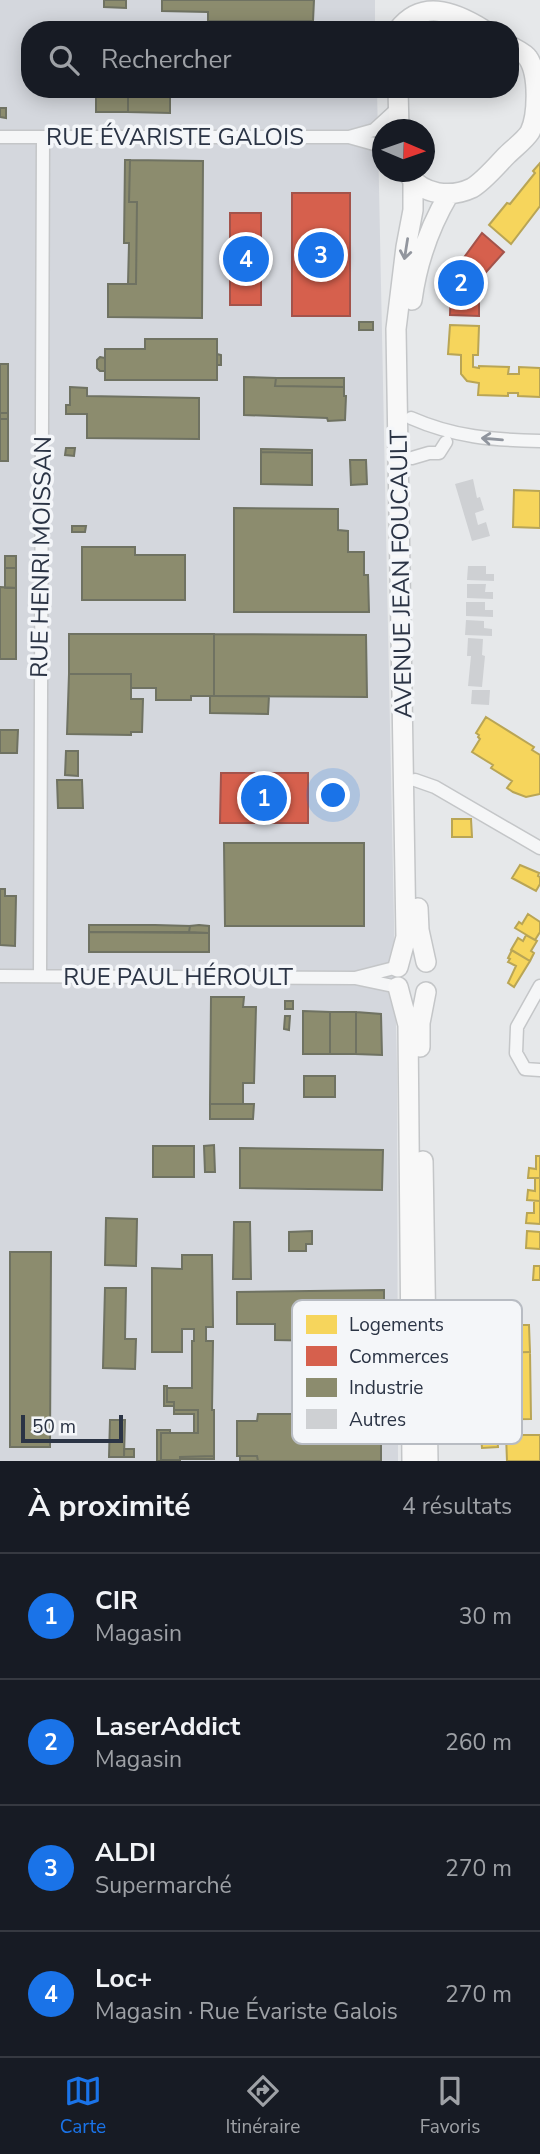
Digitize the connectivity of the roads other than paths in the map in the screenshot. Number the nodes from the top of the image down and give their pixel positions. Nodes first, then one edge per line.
1 (400, 0) edge
2 (438, 1) edge
3 (399, 21) edge
4 (403, 21) edge
5 (470, 21) edge
6 (519, 52) edge
7 (398, 98) edge
8 (399, 119) edge
9 (0, 137) edge
10 (349, 137) junction
11 (43, 138) junction
12 (372, 143) edge
13 (410, 182) edge
14 (416, 182) edge
15 (449, 194) junction
16 (411, 418) junction
17 (446, 442) dead end
18 (540, 442) edge
19 (412, 458) junction
20 (415, 780) junction
21 (540, 848) edge
22 (426, 962) junction
23 (0, 976) edge
24 (40, 976) junction
25 (398, 977) junction
26 (355, 978) junction
27 (540, 986) edge
28 (426, 992) junction
29 (540, 1070) edge
30 (411, 1300) edge
31 (425, 1300) edge

1 - 3 main road
2 - 4 main road
2 - 5 main road
6 - 15 main road
7 - 8 main road
7 - 10 street, RUE ÉVARISTE GALOIS
9 - 11 street, RUE ÉVARISTE GALOIS
10 - 11 street, RUE ÉVARISTE GALOIS
10 - 12 street, RUE ÉVARISTE GALOIS
11 - 24 street, RUE HENRI MOISSAN
13 -> 25 main road, AVENUE JEAN FOUCAULT
14 - 15 main road
15 - 16 main road, AVENUE JEAN FOUCAULT
18 -> 16 street
16 - 19 main road, AVENUE JEAN FOUCAULT
17 - 19 street
19 - 20 main road, AVENUE JEAN FOUCAULT
20 - 21 street
20 - 22 main road, AVENUE JEAN FOUCAULT
22 - 25 main road
22 - 28 main road
23 - 24 street, RUE PAUL HÉROULT
24 - 26 street, RUE PAUL HÉROULT
25 - 26 street, RUE PAUL HÉROULT
25 - 26 street, RUE PAUL HÉROULT
25 - 28 main road
25 - 30 main road, AVENUE JEAN FOUCAULT
27 - 29 street
28 - 31 main road

